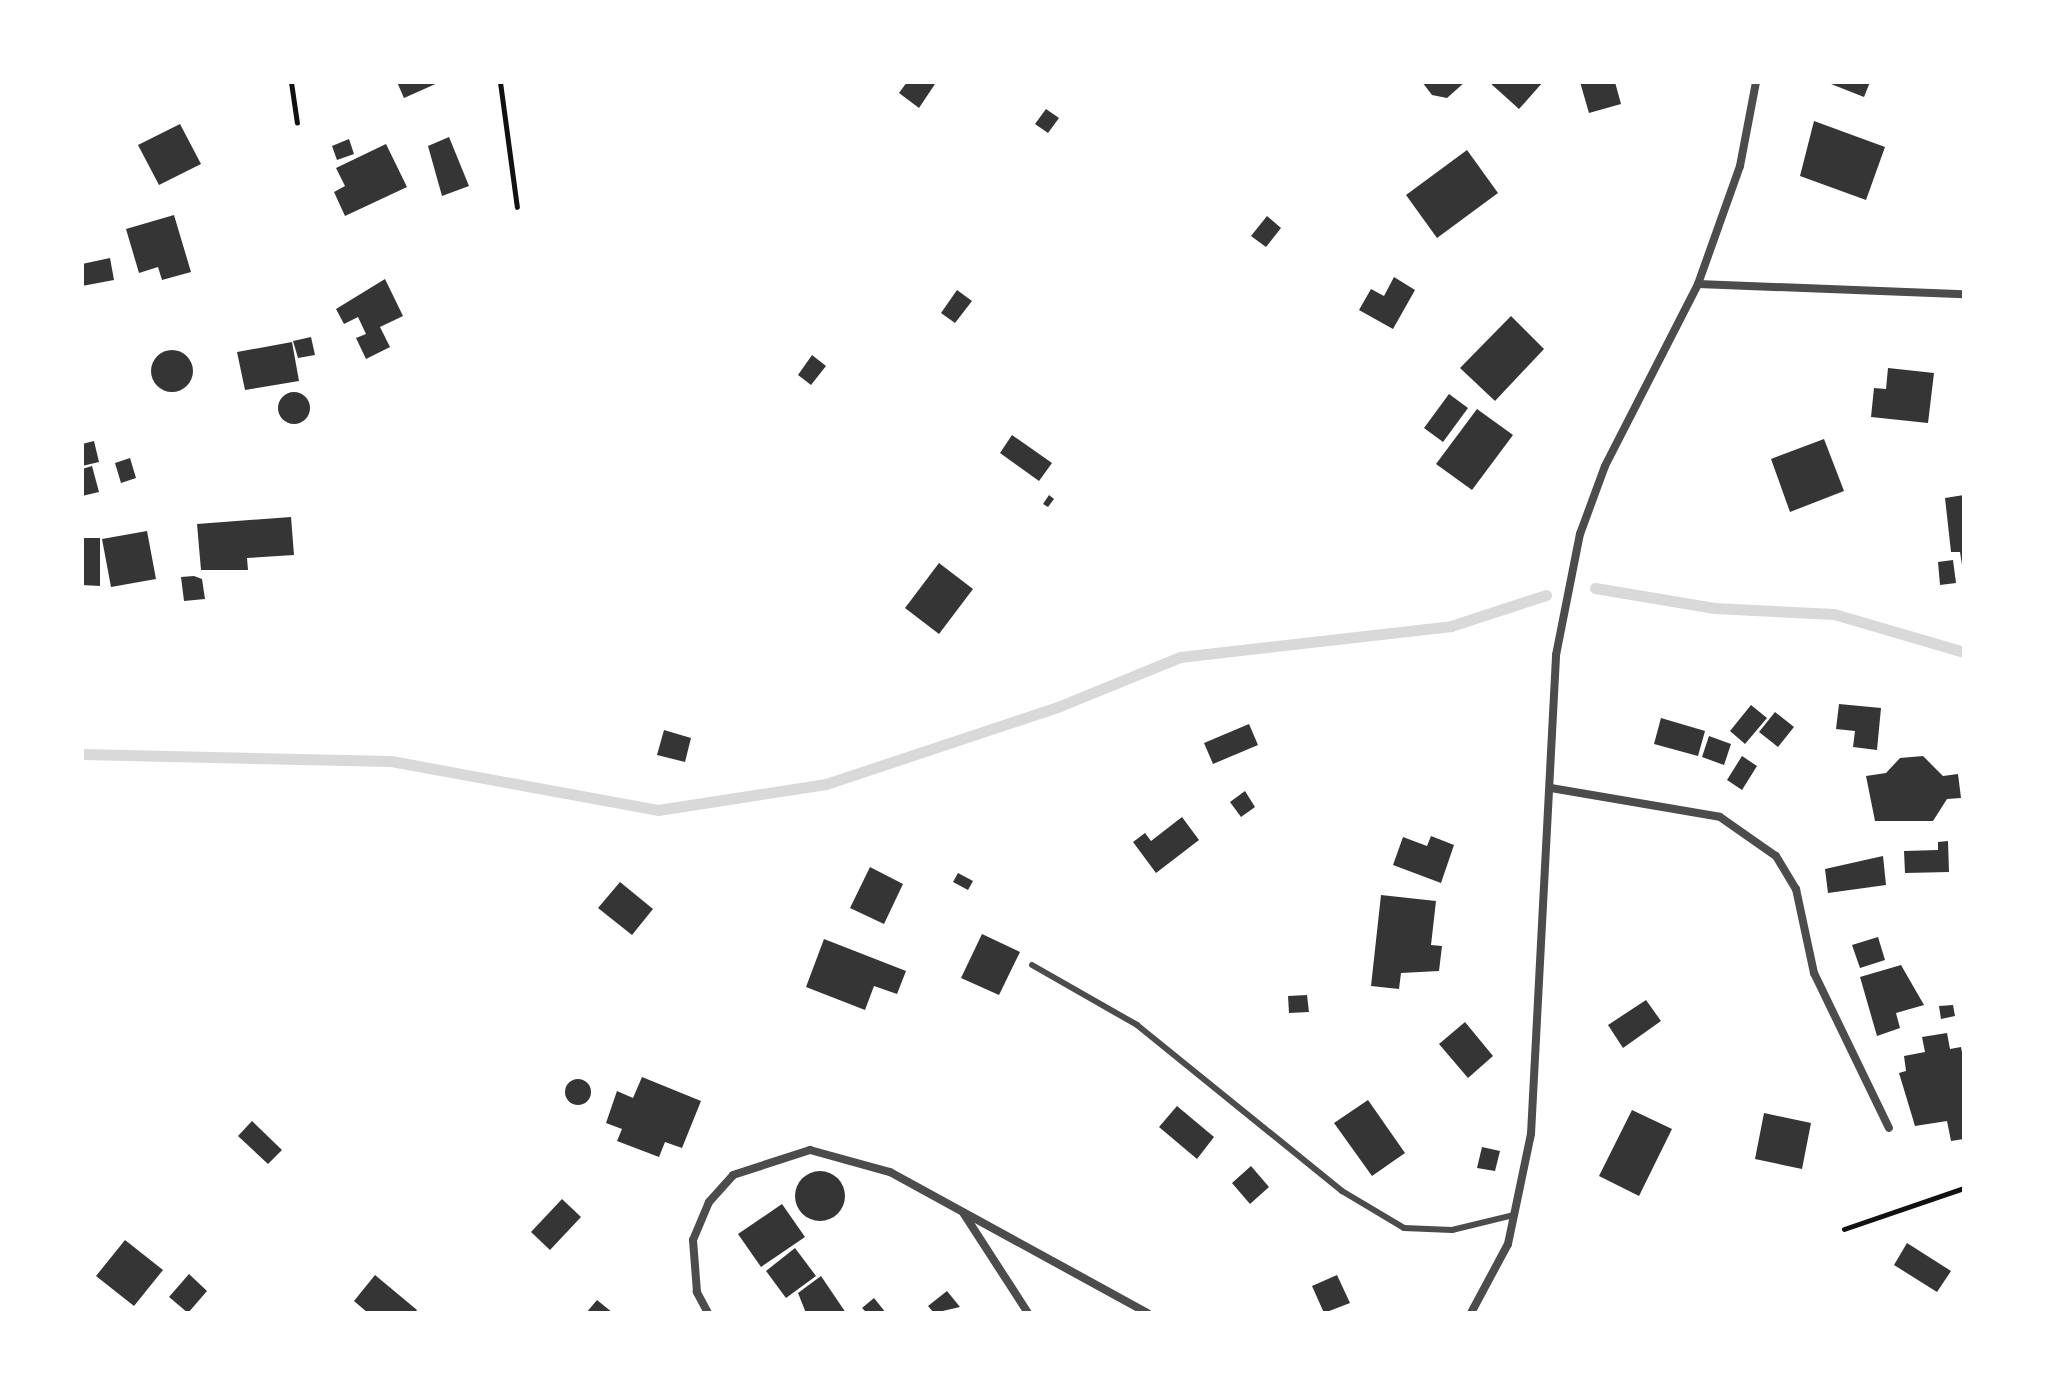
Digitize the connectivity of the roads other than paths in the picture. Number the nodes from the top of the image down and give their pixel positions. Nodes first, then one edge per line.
1 (1756, 82) edge
2 (1698, 284) junction
3 (1964, 294) edge
4 (1551, 788) junction
5 (1032, 965) dead end
6 (1889, 1128) dead end
7 (961, 1210) junction
8 (1514, 1215) junction
9 (708, 1313) edge
10 (1028, 1313) edge
11 (1148, 1313) edge
12 (1471, 1313) edge

1 - 2 street
2 - 3 street
2 - 4 street
4 - 6 street
4 - 8 street
5 - 8 lane
7 - 9 street
7 - 10 street
7 - 11 street
8 - 12 street

